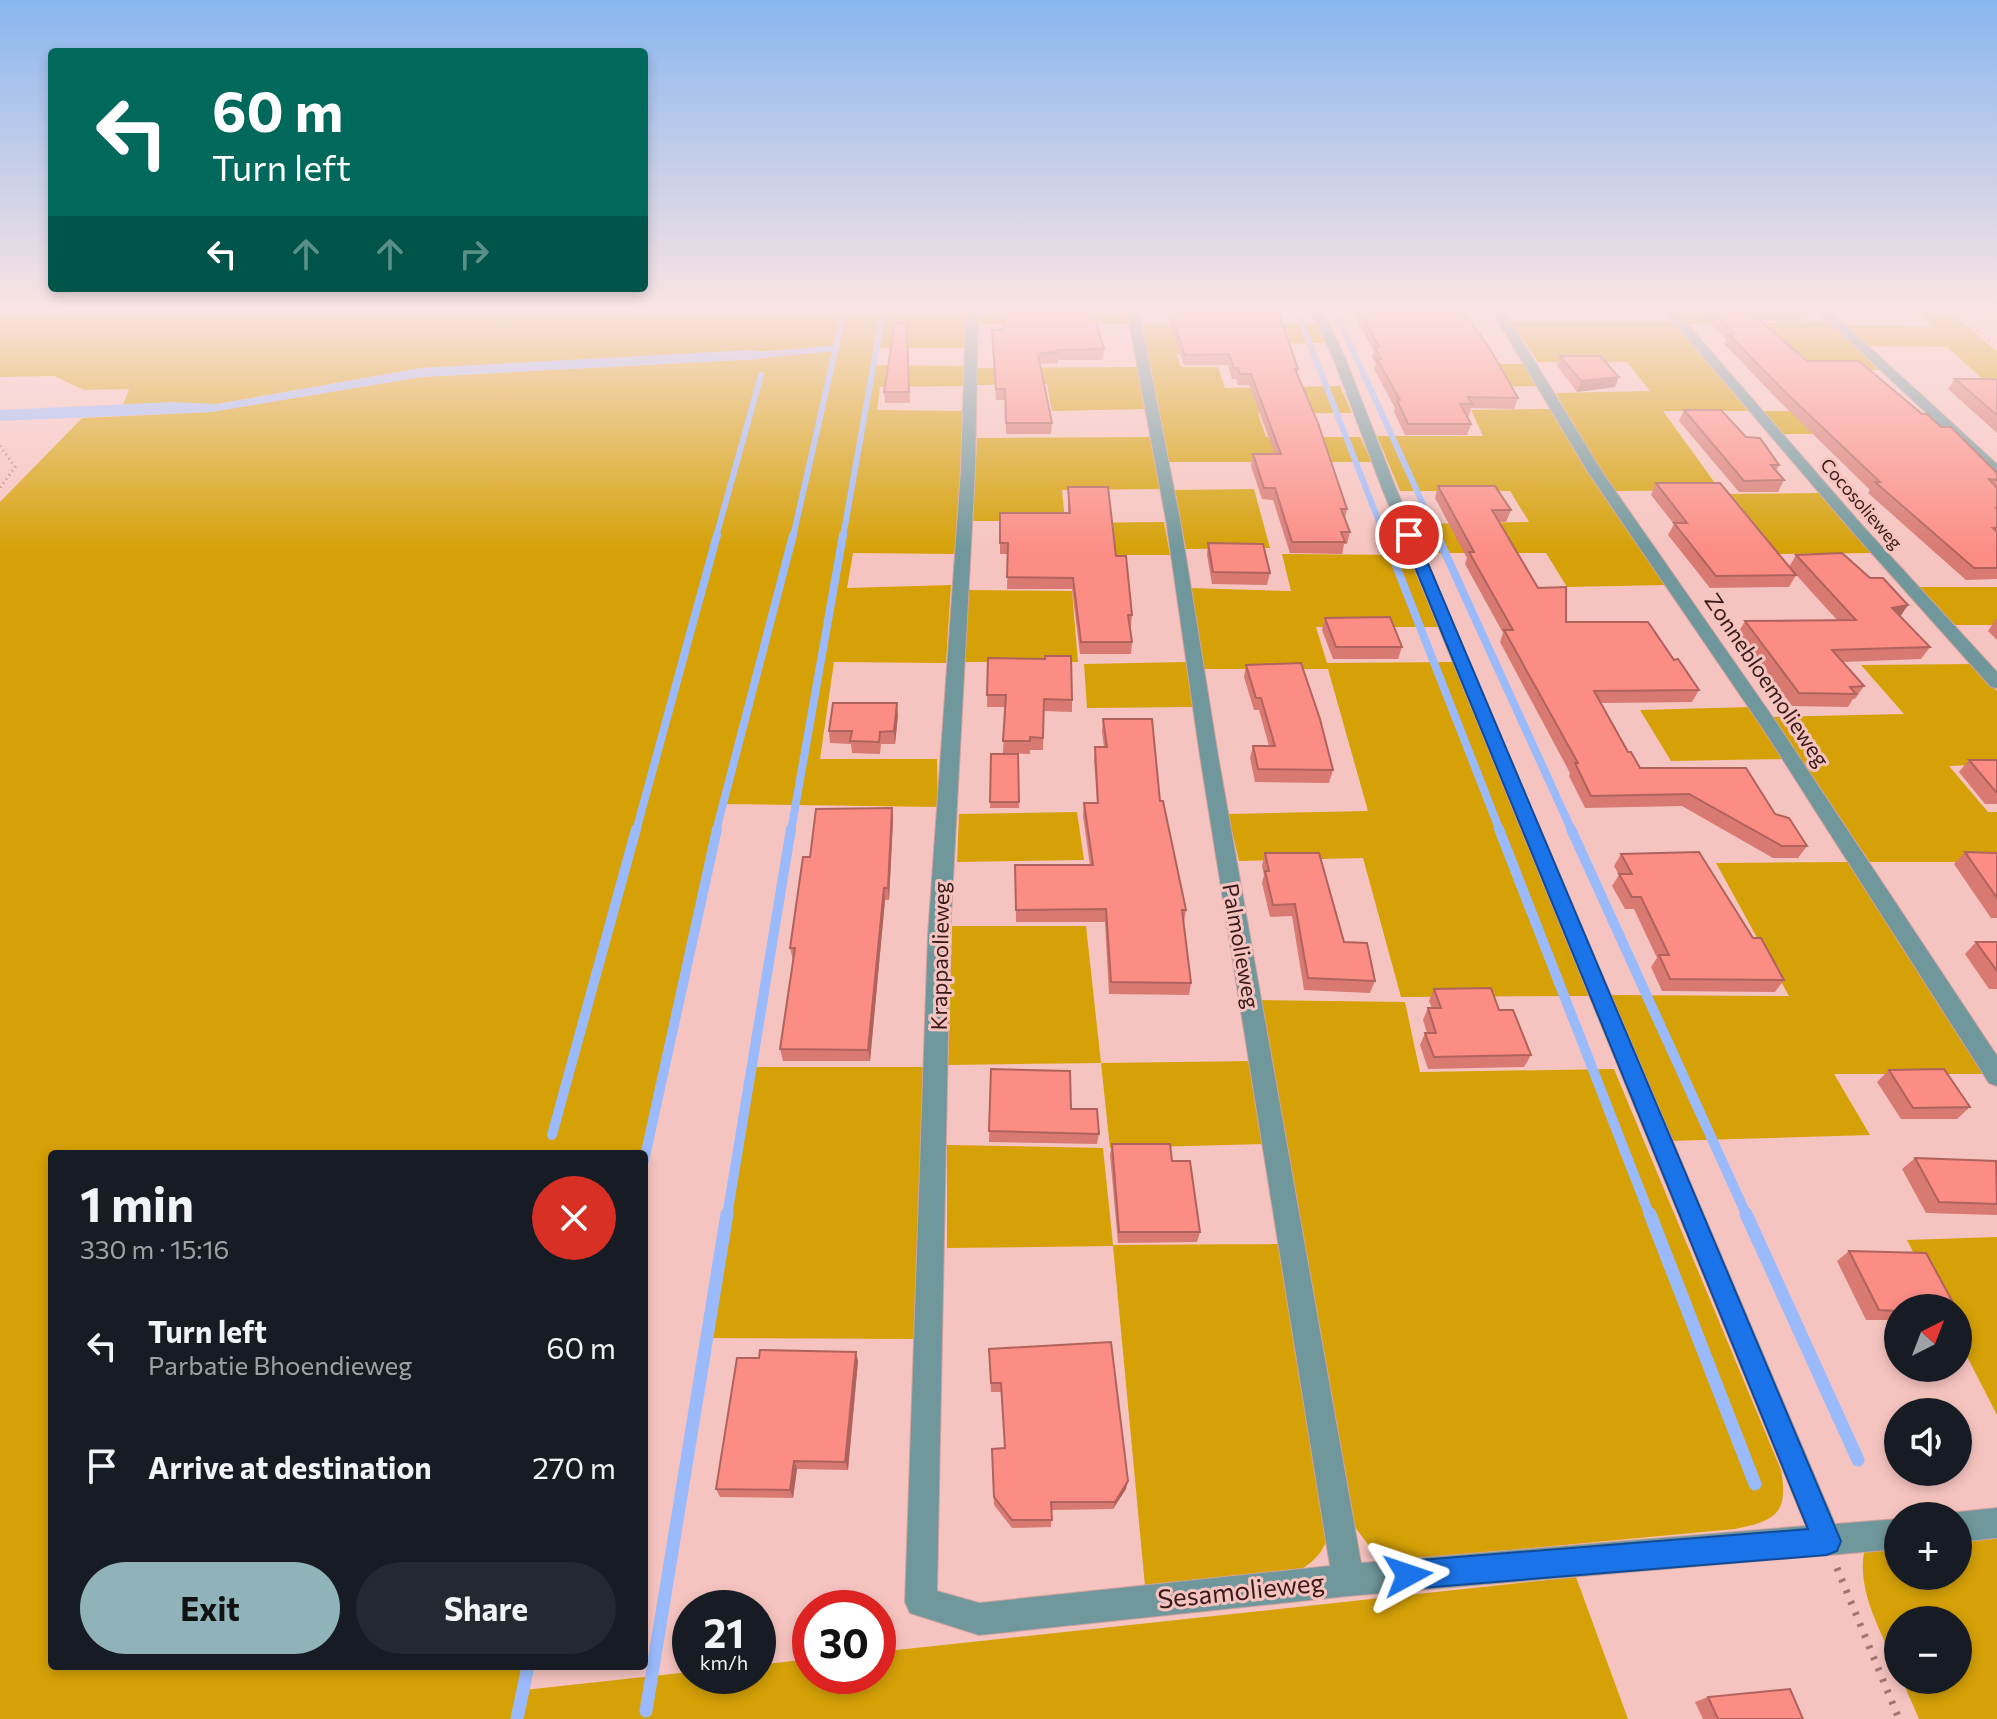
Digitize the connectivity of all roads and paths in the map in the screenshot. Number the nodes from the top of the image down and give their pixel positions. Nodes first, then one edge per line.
1 (970, 391) edge
2 (1148, 391) edge
3 (1352, 391) edge
4 (1546, 391) edge
5 (1742, 391) edge
6 (1910, 391) edge
7 (0, 446) edge
8 (1997, 471) edge
9 (0, 488) edge
10 (1997, 683) edge
11 (1997, 1076) edge
12 (1997, 1523) edge
13 (1972, 1526) edge
14 (1884, 1535) edge
15 (1827, 1541) junction
16 (1348, 1580) junction
17 (921, 1602) joint
18 (1899, 1719) edge

1 - 17 street, Krappaolieweg
2 - 16 street, Palmolieweg
3 - 15 street
4 - 11 street, Zonnebloemolieweg
5 - 10 street, Cocosolieweg
6 - 8 street
7 - 9 path
12 - 13 street
14 - 15 street, Sesamolieweg
15 - 16 street, Sesamolieweg
15 - 18 path
16 - 17 street, Sesamolieweg

